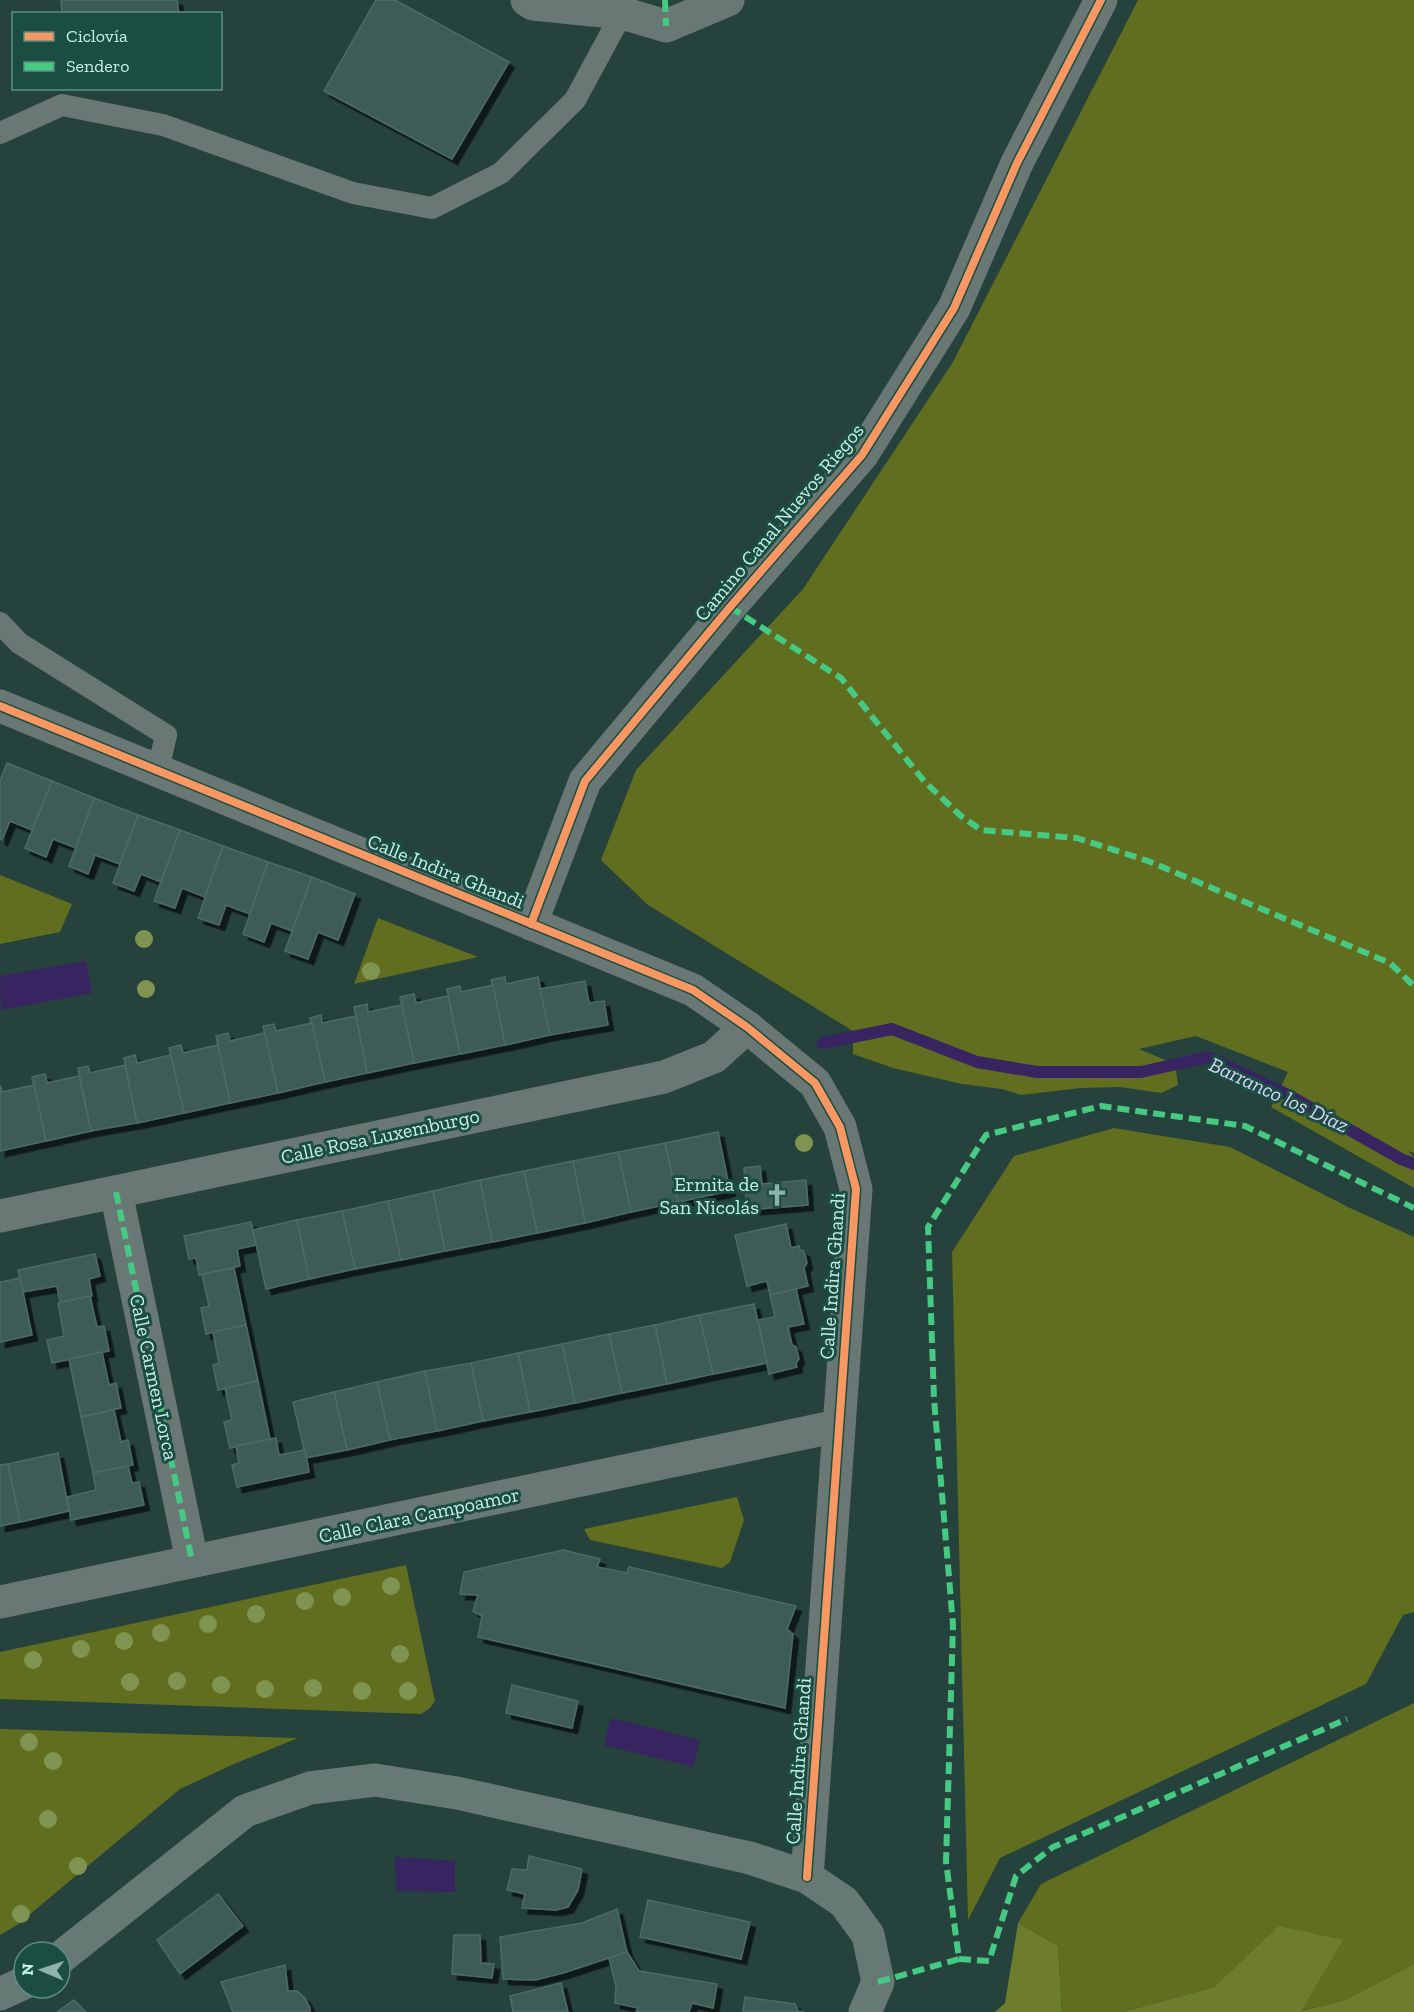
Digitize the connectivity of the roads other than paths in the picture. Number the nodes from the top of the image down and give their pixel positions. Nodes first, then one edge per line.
1 (526, 0) edge
2 (728, 0) edge
3 (1101, 0) edge
4 (622, 14) junction
5 (0, 133) edge
6 (0, 623) edge
7 (0, 706) edge
8 (158, 770) junction
9 (531, 924) junction
10 (747, 1027) junction
11 (116, 1192) junction
12 (0, 1216) edge
13 (838, 1426) junction
14 (192, 1561) junction
15 (0, 1602) edge
16 (807, 1877) junction
17 (72, 1948) edge
18 (865, 2012) edge

1 - 4 street
2 - 4 street
3 - 9 street, Camino Canal Nuevos Riegos
4 - 5 lane
6 - 8 lane
7 - 8 street, Calle Indira Ghandi
8 - 9 street, Calle Indira Ghandi
9 - 10 street, Calle Indira Ghandi
10 - 11 street, Calle Rosa Luxemburgo
10 - 13 street, Calle Indira Ghandi
11 - 12 street, Calle Rosa Luxemburgo
11 - 14 street, Calle Carmen Lorca
13 - 14 street, Calle Clara Campoamor
13 - 16 street, Calle Indira Ghandi
14 - 15 street, Calle Clara Campoamor
16 - 17 street
16 - 18 street

